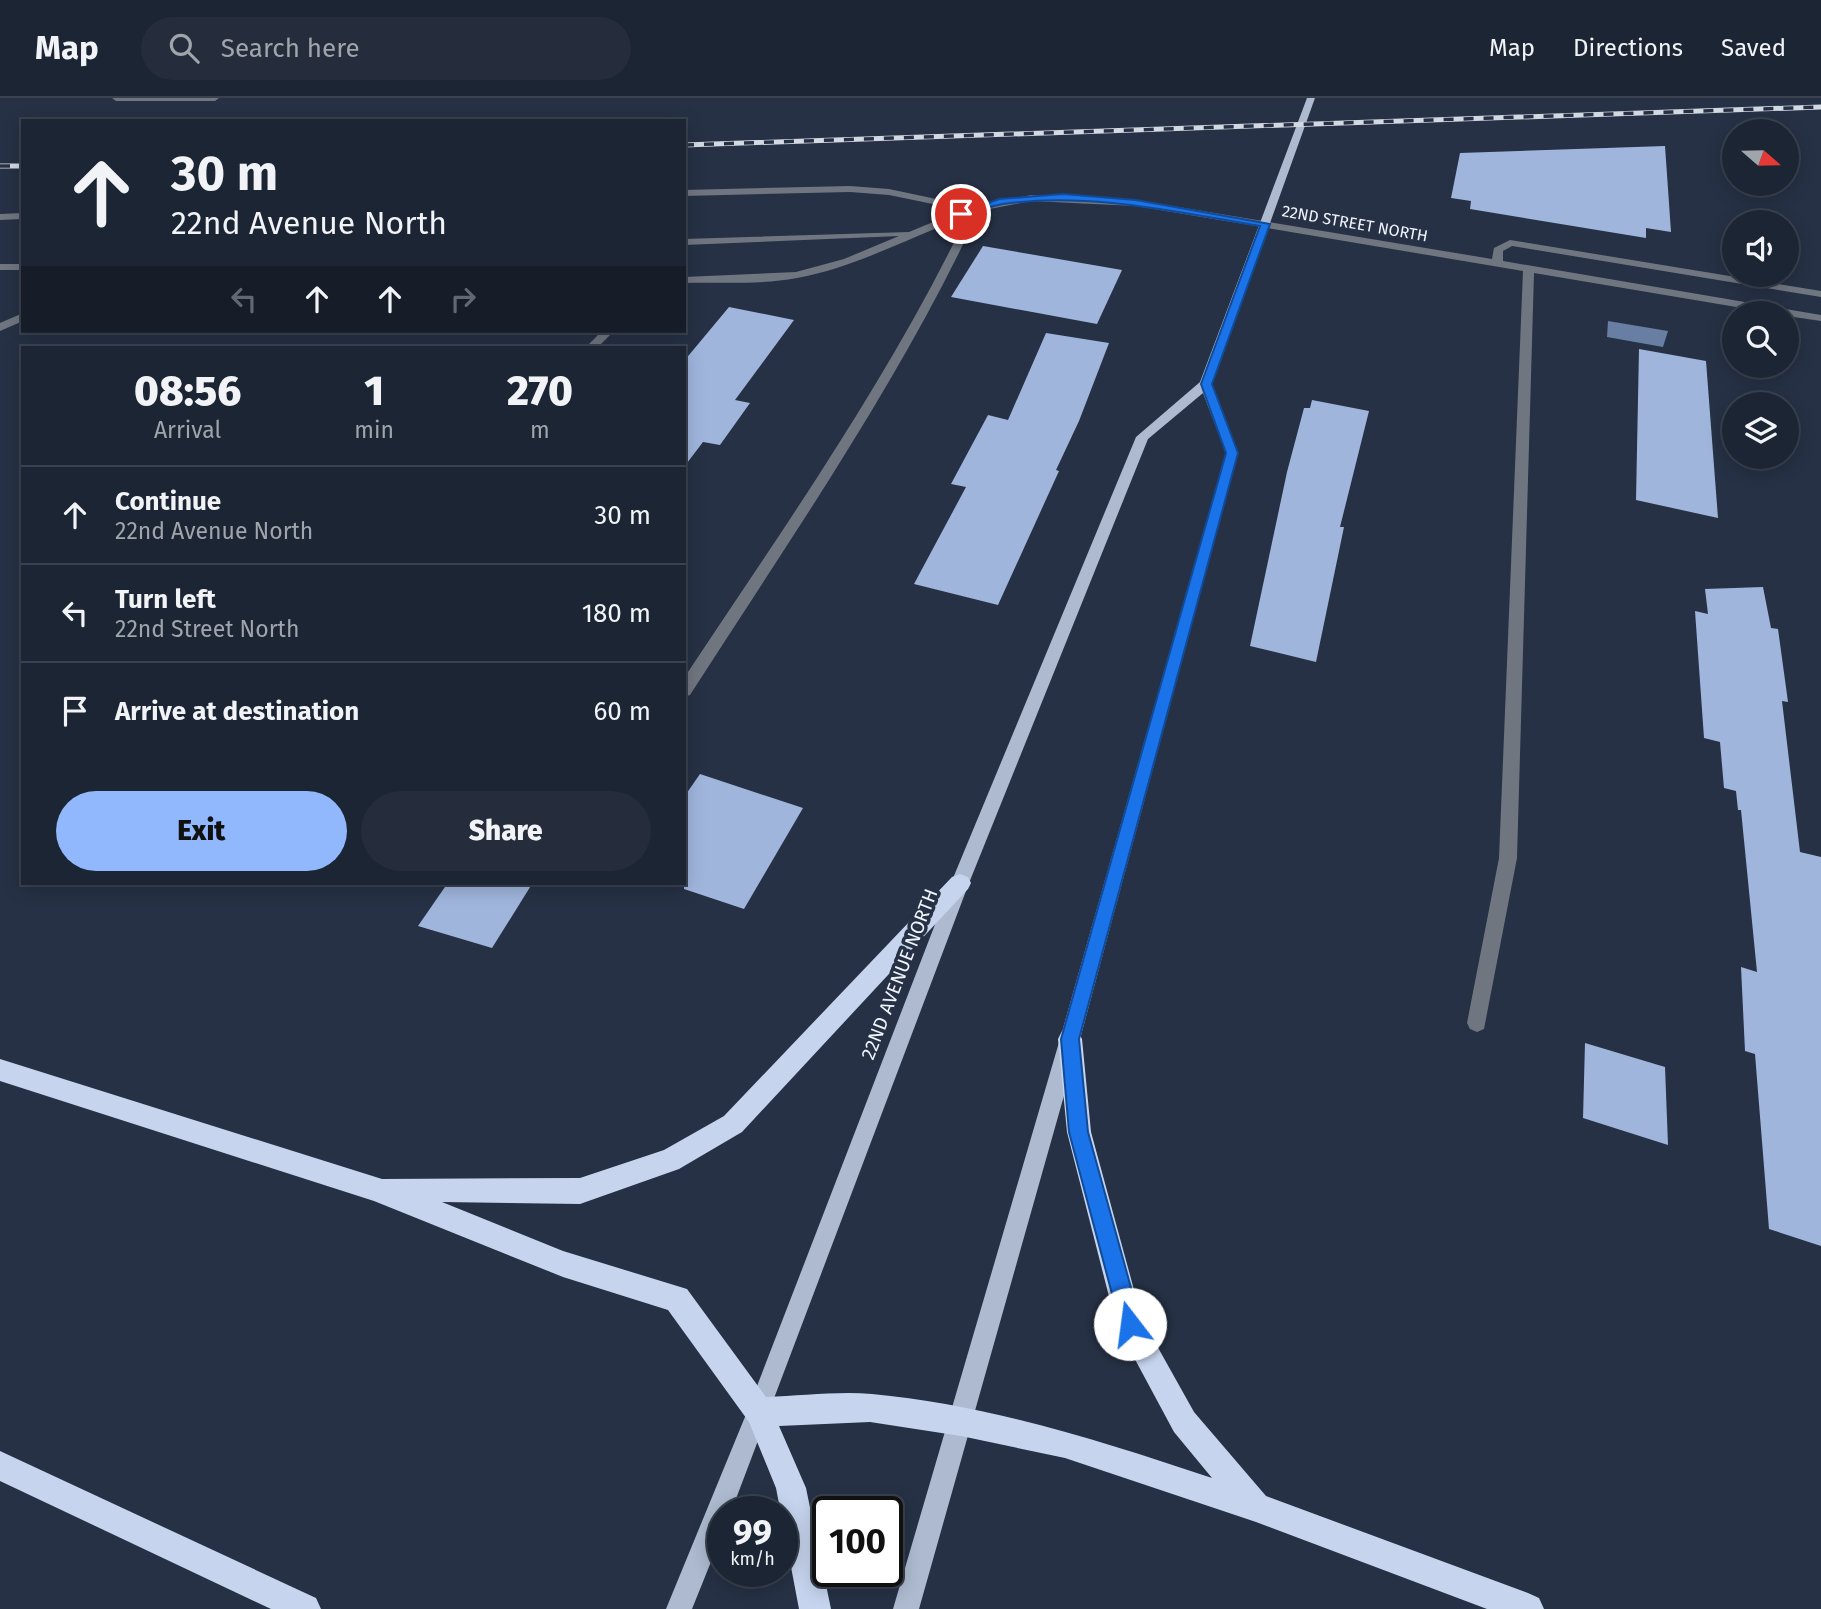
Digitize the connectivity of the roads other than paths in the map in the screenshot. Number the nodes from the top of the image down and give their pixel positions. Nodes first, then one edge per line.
1 (116, 98) edge
2 (215, 98) edge
3 (1311, 98) edge
4 (686, 194) edge
5 (975, 210) junction
6 (21, 216) edge
7 (0, 217) edge
8 (1265, 224) junction
9 (915, 233) junction
10 (686, 242) edge
11 (1497, 263) junction
12 (0, 267) edge
13 (21, 267) edge
14 (1529, 269) junction
15 (686, 280) edge
16 (1821, 294) edge
17 (21, 317) edge
18 (1821, 318) edge
19 (0, 328) edge
20 (606, 333) edge
21 (593, 346) edge
22 (1206, 384) junction
23 (686, 688) edge
24 (960, 883) junction
25 (1478, 1023) dead end
26 (1070, 1039) junction
27 (0, 1070) edge
28 (374, 1188) junction
29 (759, 1412) junction
30 (961, 1422) junction
31 (0, 1466) edge
32 (1256, 1507) junction
33 (305, 1609) edge
34 (679, 1609) edge
35 (815, 1609) edge
36 (906, 1609) edge
37 (1528, 1609) edge

1 - 2 street
3 - 8 main road
4 - 5 street
5 - 8 street, 22ND STREET NORTH
5 - 9 street, 22ND STREET NORTH
5 - 23 street
6 - 7 street
8 - 11 street, 22ND STREET NORTH
8 - 22 main road
9 - 10 street
9 - 15 street, 22ND STREET NORTH
11 - 14 street, 22ND STREET NORTH
11 - 16 street
12 - 13 street
14 - 18 street, 22ND STREET NORTH
14 - 25 street
17 - 19 street
20 - 21 street
22 - 24 main road, 22ND AVENUE NORTH
22 - 26 main road
24 - 28 highway
24 - 29 main road, 22ND AVENUE NORTH
26 - 30 main road
26 - 32 highway
27 - 28 highway
28 - 29 highway
29 - 30 highway
29 - 34 main road, 22ND AVENUE NORTH
29 - 35 highway
30 - 32 highway
30 - 36 main road
31 - 33 highway
32 - 37 highway

